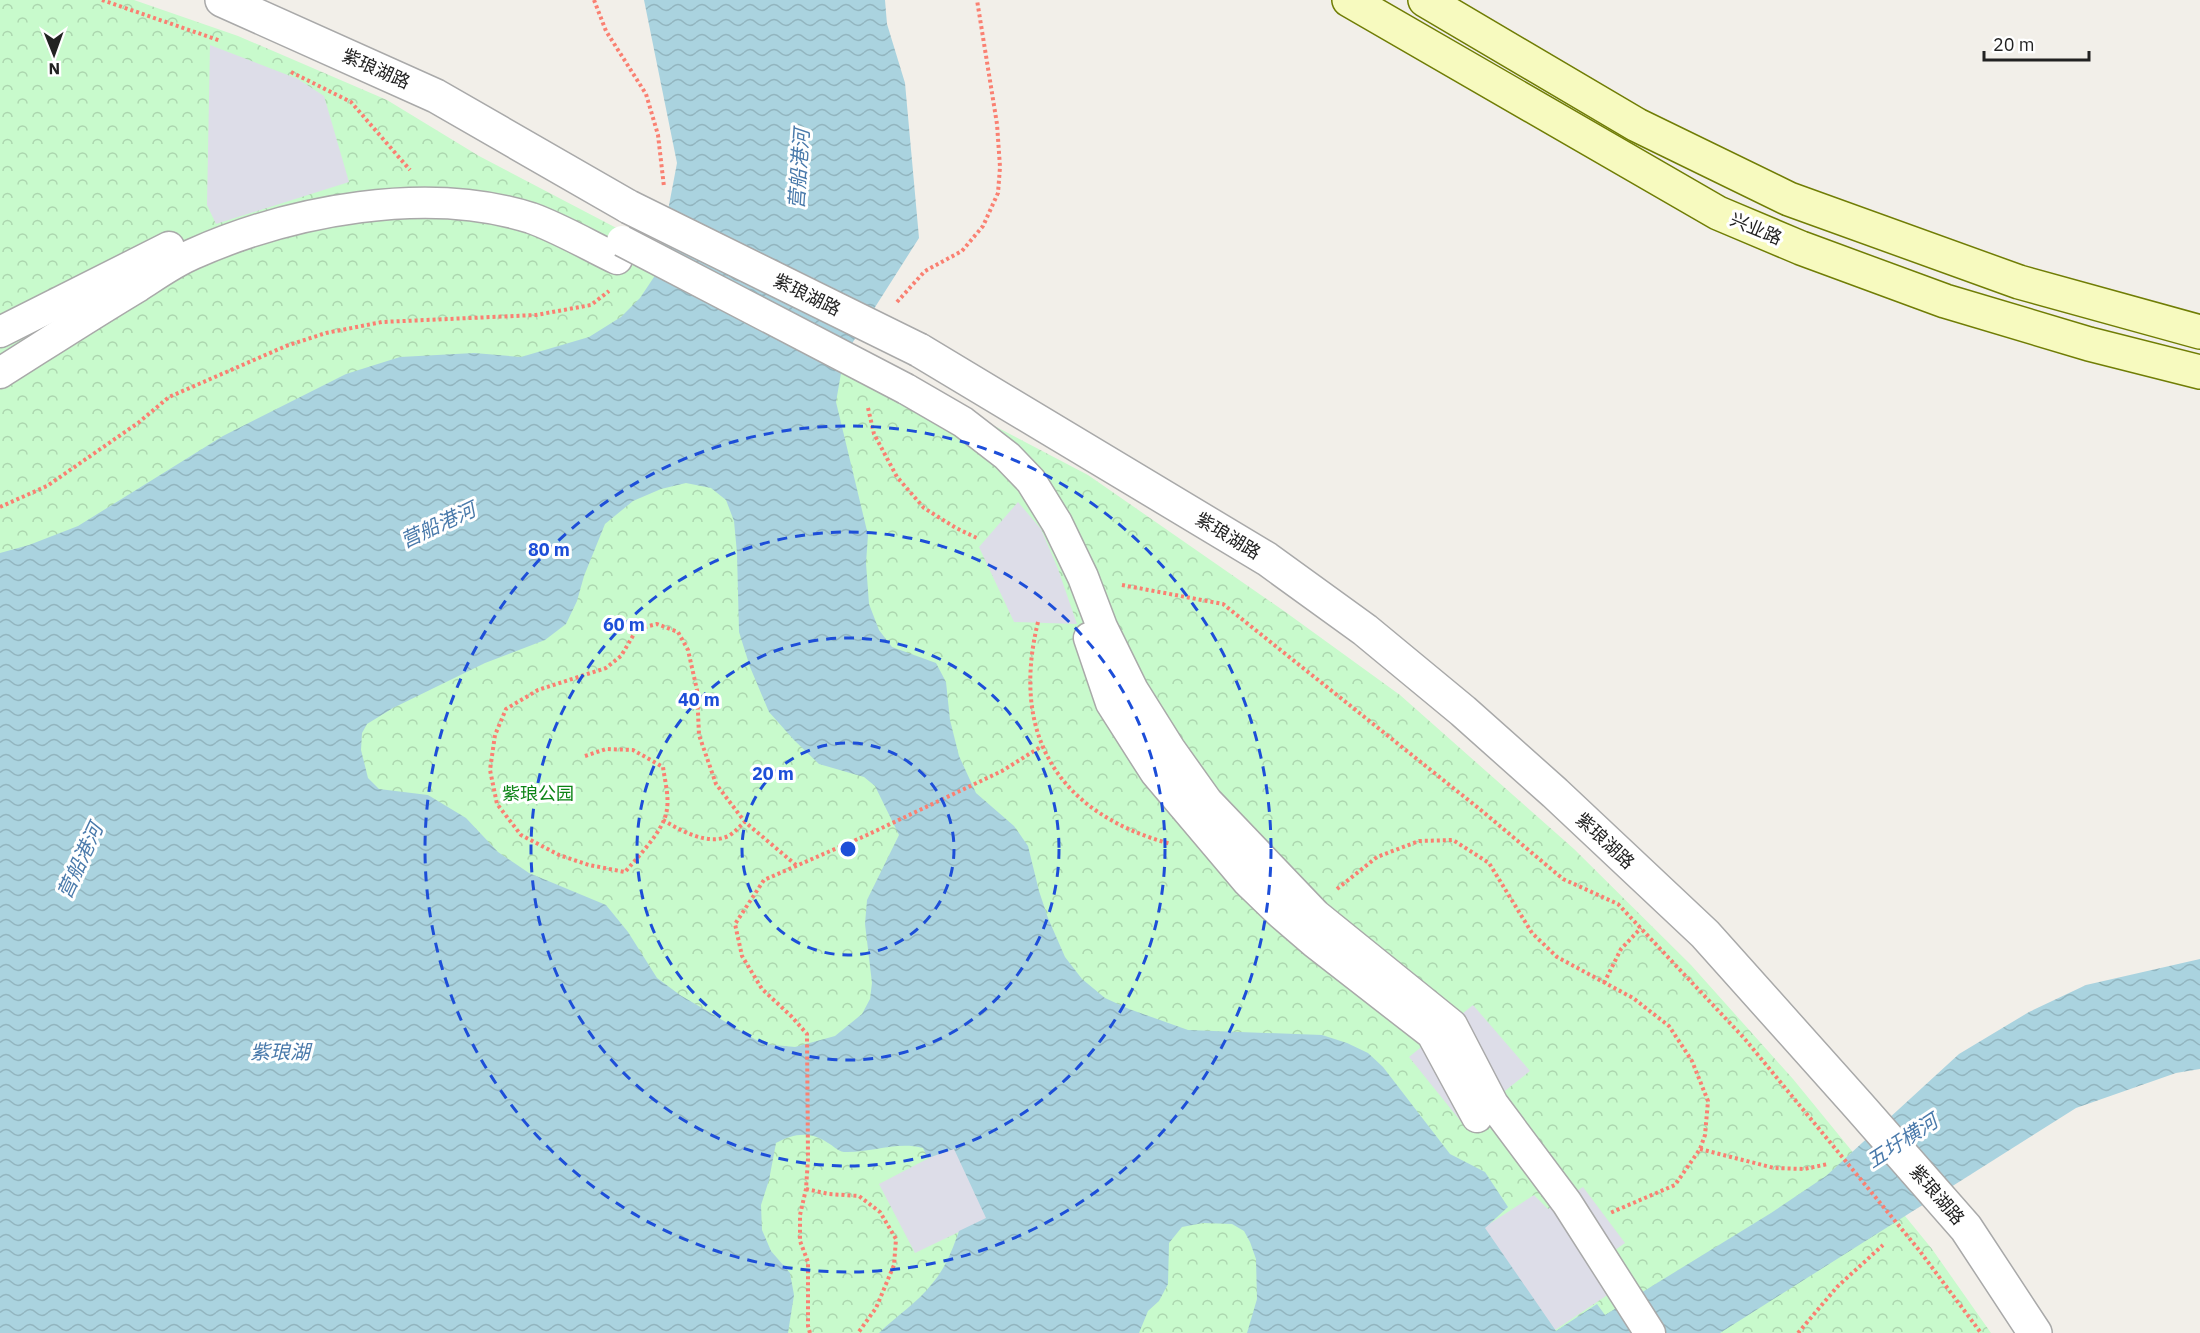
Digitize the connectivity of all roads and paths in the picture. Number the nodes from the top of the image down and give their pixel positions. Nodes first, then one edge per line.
1 (102, 0) edge
2 (222, 0) edge
3 (594, 0) edge
4 (977, 0) edge
5 (1349, 0) edge
6 (1425, 0) edge
7 (223, 41) dead end
8 (287, 70) dead end
9 (664, 188) dead end
10 (417, 189) junction
11 (620, 250) junction
12 (610, 291) dead end
13 (892, 310) dead end
14 (0, 332) edge
15 (2200, 332) edge
16 (2200, 372) edge
17 (0, 373) edge
18 (903, 396) junction
19 (867, 402) dead end
20 (0, 507) edge
21 (979, 538) dead end
22 (1083, 577) junction
23 (1038, 622) dead end
24 (1042, 746) junction
25 (585, 756) dead end
26 (663, 820) junction
27 (745, 822) junction
28 (1220, 848) junction
29 (796, 865) junction
30 (1316, 915) junction
31 (1641, 928) junction
32 (1604, 983) junction
33 (1700, 1149) junction
34 (1828, 1164) dead end
35 (806, 1188) junction
36 (1583, 1227) junction
37 (1883, 1245) dead end
38 (1618, 1299) junction
39 (810, 1333) edge
40 (858, 1333) edge
41 (1632, 1333) edge
42 (1650, 1333) edge
43 (1798, 1333) edge
44 (1981, 1333) edge
45 (2035, 1333) edge

1 - 7 path
2 - 45 street, 紫琅湖路, bridge
3 - 9 path
4 - 13 path
5 - 16 main road, 兴业路
6 - 15 main road
8 - 10 path
10 - 11 street
10 - 14 street
11 - 17 street
11 - 18 street, bridge
12 - 20 path
18 - 22 street
18 - 28 street
19 - 21 path
22 - 30 street
22 - 31 path
23 - 24 path
24 - 28 path
24 - 29 path
25 - 26 path
26 - 27 path
26 - 27 path
27 - 29 path
28 - 38 street
29 - 35 path
30 - 32 path
30 - 36 street
31 - 32 path
31 - 44 path
32 - 33 path
33 - 34 path
33 - 36 path
35 - 39 path
35 - 40 path
36 - 38 street
37 - 43 path
38 - 41 street
38 - 42 street

